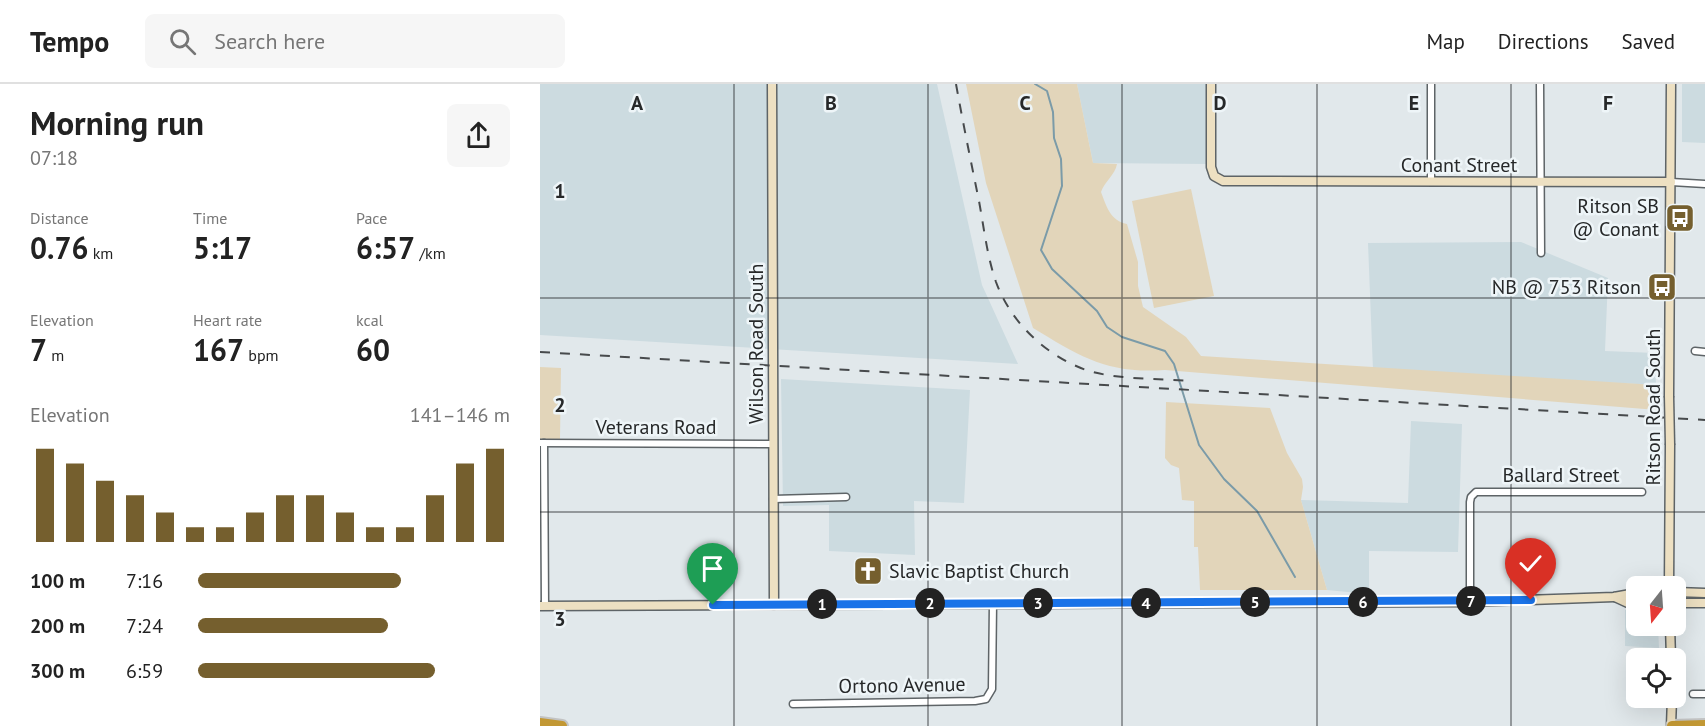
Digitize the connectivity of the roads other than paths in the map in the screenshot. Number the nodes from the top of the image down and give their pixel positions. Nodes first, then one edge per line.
1 (772, 84) edge
2 (1211, 84) edge
3 (1431, 84) edge
4 (1540, 84) edge
5 (1671, 84) edge
6 (1431, 181) junction
7 (1540, 181) junction
8 (1671, 182) junction
9 (1705, 184) edge
10 (1540, 253) dead end
11 (1695, 351) dead end
12 (1705, 352) edge
13 (542, 443) edge
14 (773, 444) junction
15 (1642, 492) dead end
16 (846, 497) dead end
17 (773, 499) junction
18 (1670, 576) edge
19 (1686, 592) edge
20 (1705, 593) edge
21 (1626, 595) edge
22 (1614, 597) junction
23 (1470, 602) junction
24 (1626, 602) edge
25 (993, 603) junction
26 (1686, 603) edge
27 (1705, 603) edge
28 (774, 605) junction
29 (542, 606) edge
30 (1693, 694) dead end
31 (1705, 694) edge
32 (793, 704) dead end
33 (1672, 708) edge
34 (540, 723) edge
35 (1705, 725) edge
36 (562, 726) edge
37 (1672, 726) edge
38 (1679, 726) edge

1 - 14 main road, Wilson Road South
2 - 6 main road, Conant Street
3 - 6 street
4 - 7 street
5 - 8 main road, Ritson Road South
6 - 7 main road, Conant Street
7 - 8 main road, Conant Street
7 - 10 street
8 - 9 street, Conant Street
8 - 18 main road, Ritson Road South, bridge
11 - 12 street
13 - 14 street, Veterans Road
13 - 29 street
14 - 17 main road, Wilson Road South
15 - 23 street, Ballard Street
16 - 17 street
17 - 28 main road, Wilson Road South
19 - 20 main road
21 - 22 main road
22 - 23 main road
22 - 24 main road
23 - 25 main road
25 - 28 main road
25 - 32 street, Ortono Avenue
26 - 27 main road
28 - 29 main road
30 - 31 street
33 - 37 main road
34 - 36 highway
35 - 38 highway
37 - 38 highway

